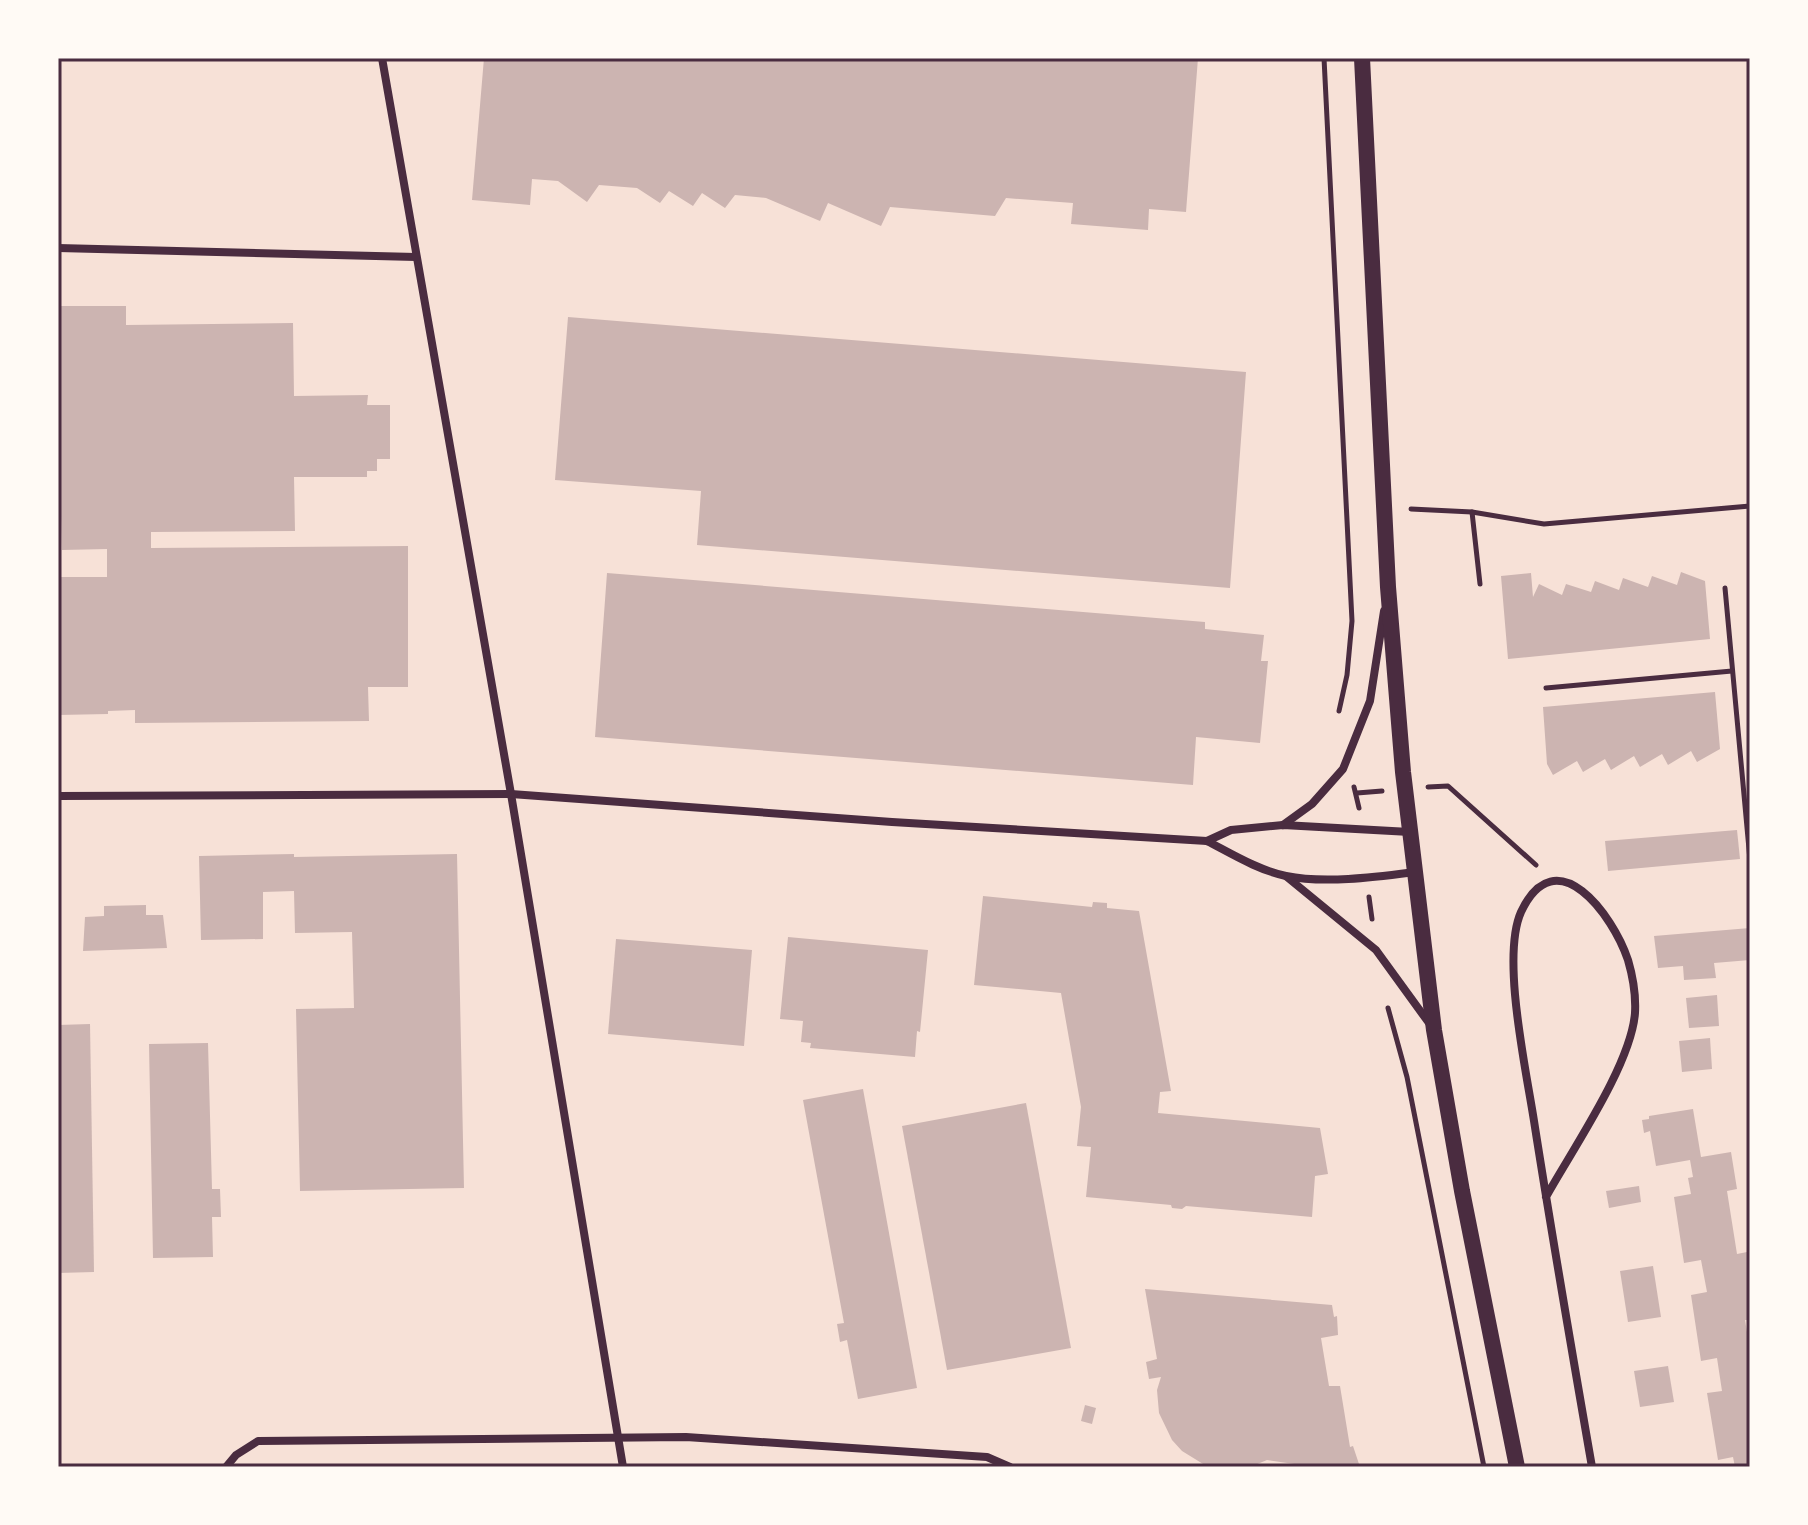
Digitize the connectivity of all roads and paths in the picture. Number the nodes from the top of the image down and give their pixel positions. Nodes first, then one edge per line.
1 (382, 58) edge
2 (1362, 58) edge
3 (58, 248) edge
4 (416, 257) junction
5 (1750, 506) edge
6 (1386, 507) junction
7 (1472, 512) junction
8 (1480, 584) dead end
9 (1388, 587) junction
10 (1725, 588) dead end
11 (1732, 671) junction
12 (1546, 688) dead end
13 (1405, 789) junction
14 (1357, 793) dead end
15 (511, 794) junction
16 (58, 796) edge
17 (1283, 825) junction
18 (1410, 832) junction
19 (1207, 841) junction
20 (1750, 860) edge
21 (1416, 872) junction
22 (1286, 876) junction
23 (1552, 879) junction
24 (1434, 1030) junction
25 (1546, 1197) junction
26 (618, 1438) junction
27 (226, 1467) edge
28 (623, 1467) edge
29 (1010, 1467) edge
30 (1517, 1467) edge
31 (1592, 1467) edge

1 - 4 street
2 - 6 main road
3 - 4 street
4 - 15 street
5 - 7 path
6 - 7 path
6 - 9 main road
7 - 8 path
9 - 13 main road
9 - 17 street
10 - 11 path
11 - 12 path
11 - 20 path
13 - 14 path
13 - 18 main road
13 - 23 path
15 - 16 street
15 - 19 street
15 - 26 street
17 - 18 street
17 - 19 street
18 - 21 main road
19 - 22 street
21 - 22 street
21 - 24 main road
22 - 24 street
23 - 25 street
23 - 25 street
24 - 30 main road
25 - 31 street
26 - 27 street
26 - 28 street
26 - 29 street

